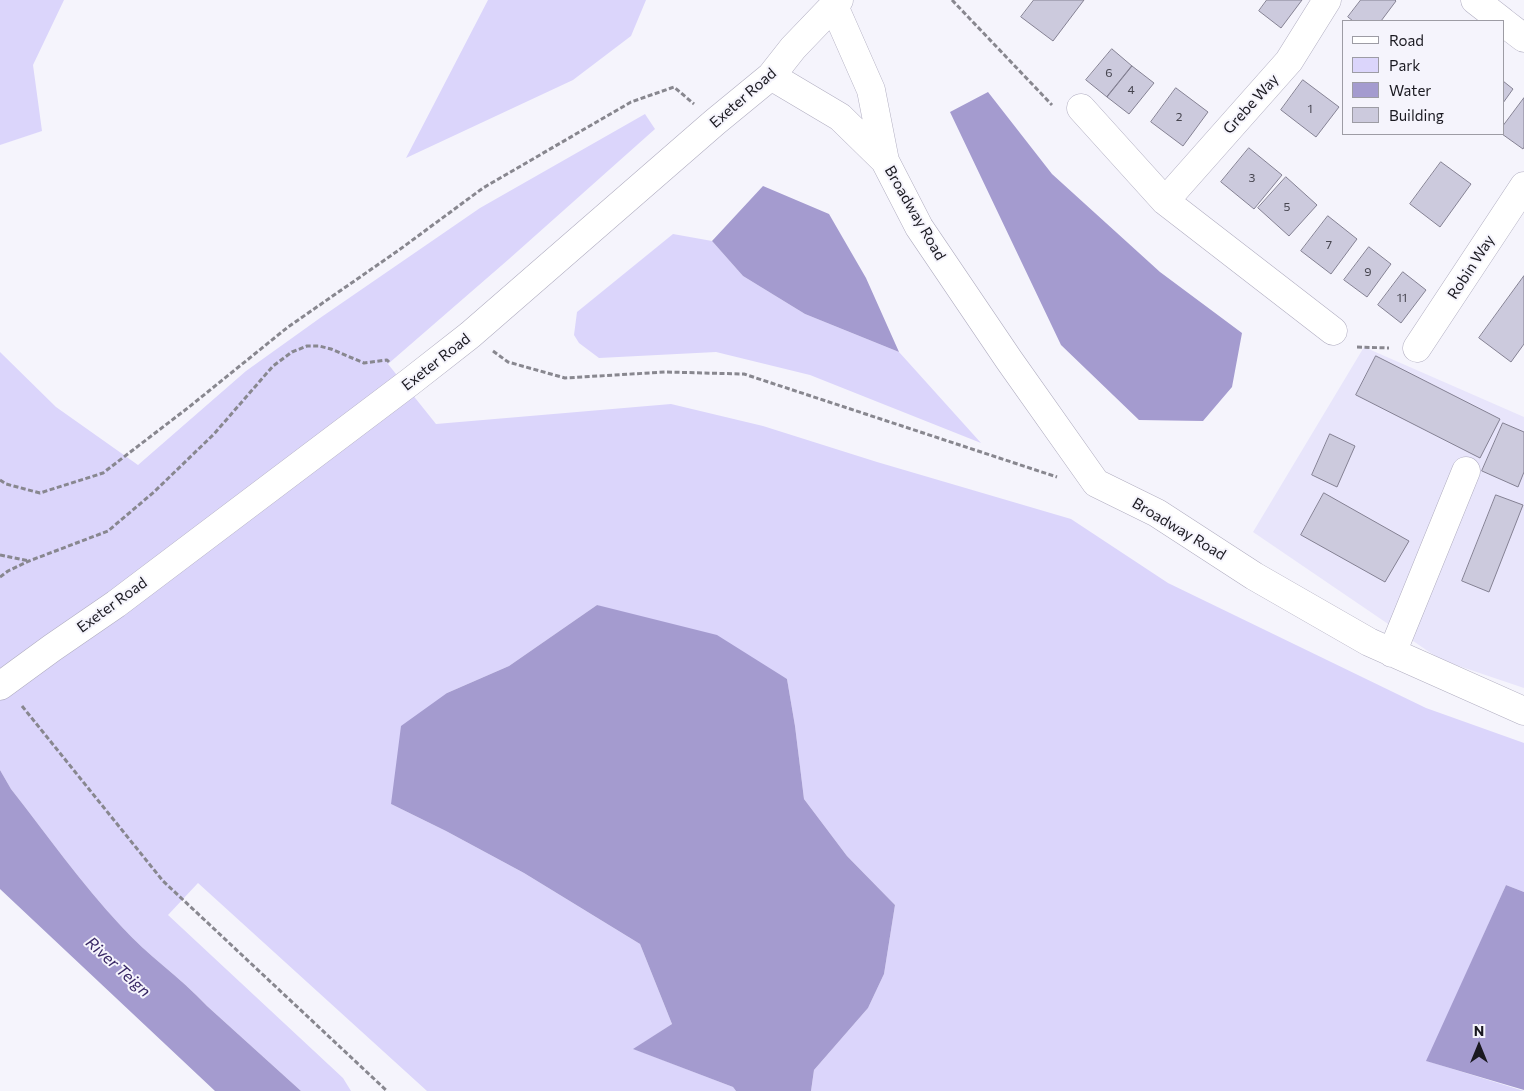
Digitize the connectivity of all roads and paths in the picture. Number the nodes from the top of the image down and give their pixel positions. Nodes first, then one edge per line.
1 (1327, 0) edge
2 (1474, 0) edge
3 (837, 3) edge
4 (1502, 20) edge
5 (1504, 22) edge
6 (1524, 38) edge
7 (771, 76) junction
8 (1081, 108) dead end
9 (715, 122) junction
10 (885, 161) junction
11 (1524, 186) edge
12 (1165, 200) junction
13 (1333, 331) dead end
14 (470, 335) junction
15 (1417, 348) dead end
16 (410, 382) junction
17 (1466, 471) dead end
18 (0, 480) edge
19 (1096, 483) junction
20 (0, 555) edge
21 (30, 561) junction
22 (0, 577) edge
23 (1392, 653) junction
24 (2, 685) edge
25 (1524, 711) edge
26 (387, 1091) edge

1 - 12 street, Grebe Way
2 - 4 street
3 - 7 street, Exeter Road
3 - 10 street, Broadway Road
5 - 6 street
7 - 9 street, Exeter Road
7 - 10 street, Broadway Road
8 - 12 street
9 - 14 street, Exeter Road
9 - 18 path
10 - 19 street, Broadway Road
11 - 15 street, Robin Way
12 - 13 street
14 - 16 street, Exeter Road
14 - 19 path
16 - 21 path
16 - 24 street, Exeter Road
17 - 23 street
19 - 23 street, Broadway Road
20 - 21 path
21 - 22 path
23 - 25 street, Broadway Road
24 - 26 path

